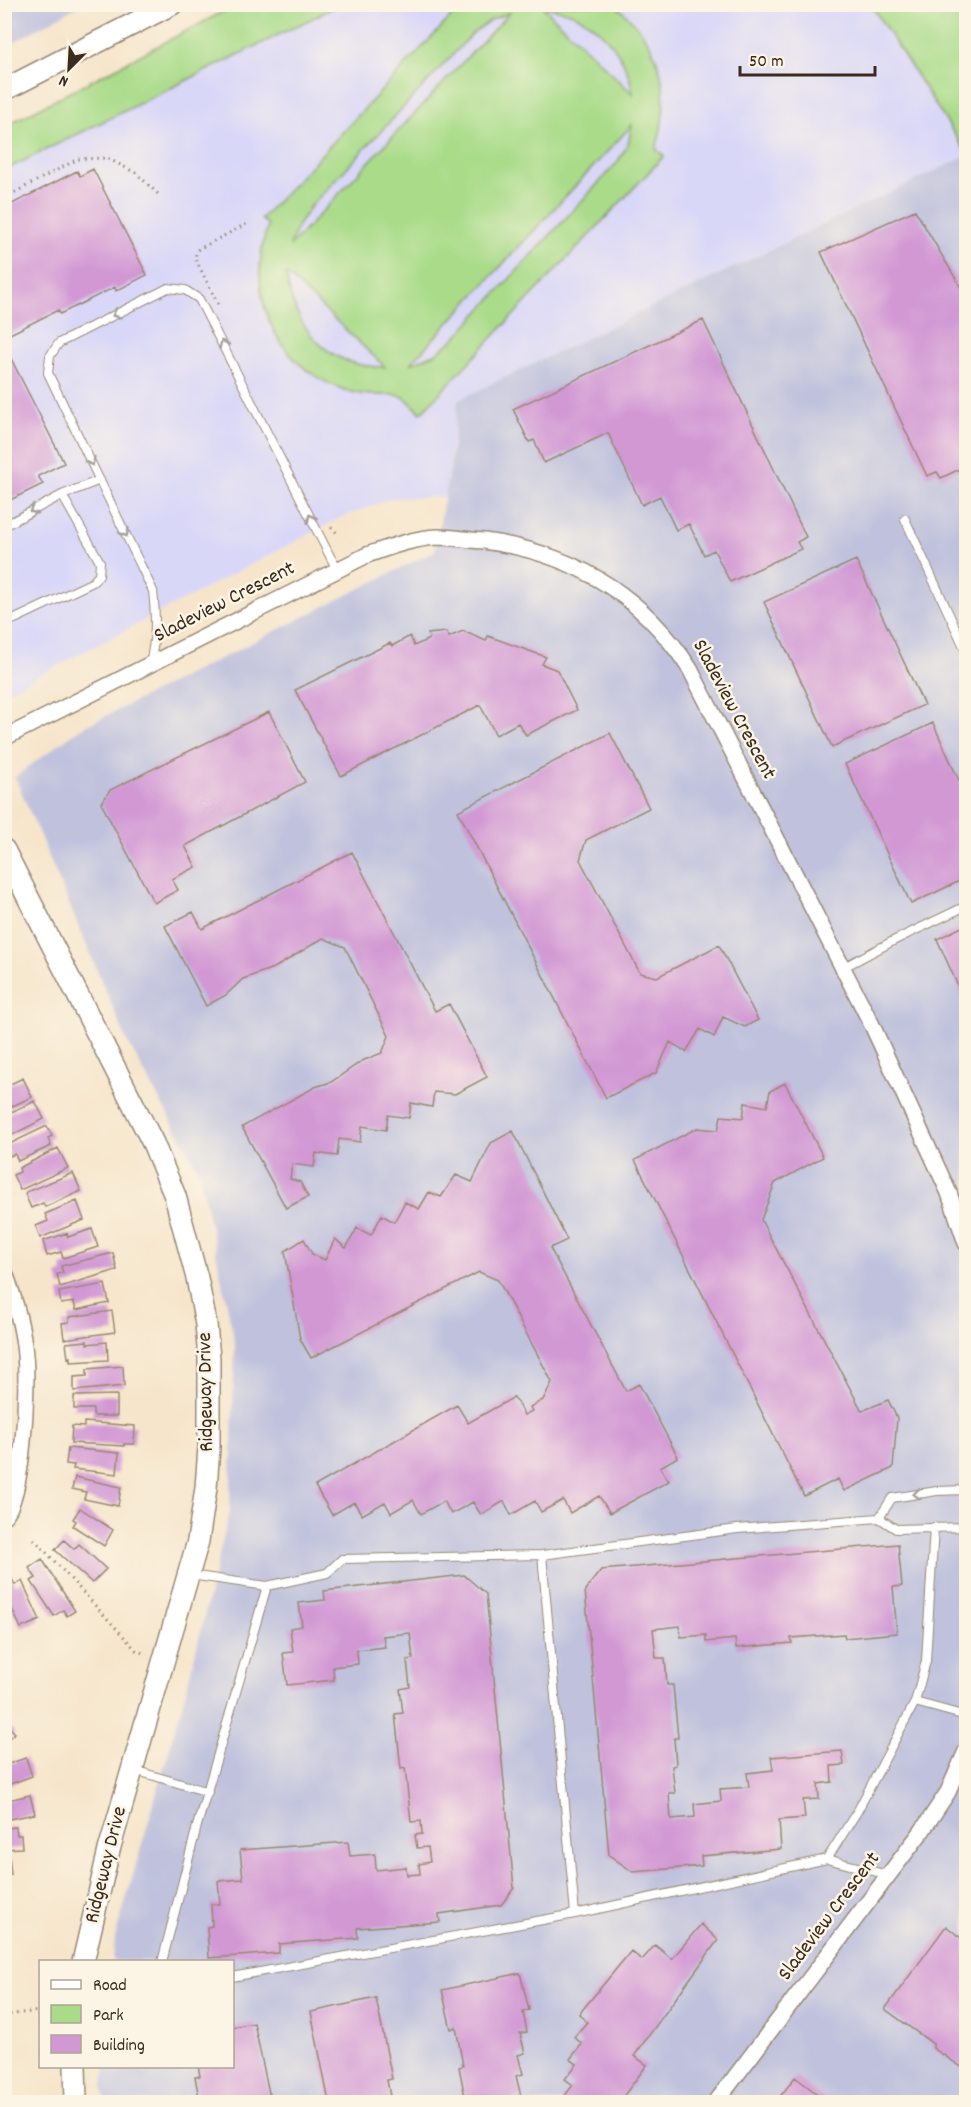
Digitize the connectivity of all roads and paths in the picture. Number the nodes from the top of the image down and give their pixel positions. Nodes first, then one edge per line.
1 (172, 4) edge
2 (4, 90) edge
3 (160, 196) dead end
4 (4, 198) edge
5 (248, 223) dead end
6 (220, 308) dead end
7 (100, 480) junction
8 (62, 495) junction
9 (905, 519) dead end
10 (4, 526) edge
11 (330, 526) dead end
12 (338, 534) dead end
13 (337, 570) junction
14 (4, 622) edge
15 (966, 651) edge
16 (150, 664) junction
17 (4, 738) edge
18 (4, 850) edge
19 (966, 906) edge
20 (844, 967) junction
21 (966, 1243) edge
22 (4, 1270) edge
23 (966, 1490) edge
24 (4, 1516) edge
25 (879, 1518) junction
26 (934, 1527) junction
27 (966, 1527) edge
28 (34, 1539) dead end
29 (542, 1556) junction
30 (188, 1575) junction
31 (267, 1586) junction
32 (164, 1662) junction
33 (915, 1702) junction
34 (966, 1716) edge
35 (966, 1751) edge
36 (132, 1770) junction
37 (208, 1792) junction
38 (827, 1859) junction
39 (888, 1875) junction
40 (575, 1914) junction
41 (83, 1960) edge
42 (163, 1960) edge
43 (234, 1977) edge
44 (39, 2011) edge
45 (4, 2015) edge
46 (75, 2068) edge
47 (76, 2103) edge
48 (716, 2103) edge

1 - 2 street
3 - 4 path
5 - 6 path
7 - 8 lane
13 -> 7 lane
7 -> 16 lane
8 -> 10 lane
8 - 14 lane
9 - 15 lane
11 - 12 path
13 - 16 street, Sladeview Crescent
13 - 20 street, Sladeview Crescent
16 - 17 street, Sladeview Crescent
18 - 30 street, Ridgeway Drive
19 - 20 lane
20 - 21 street, Sladeview Crescent
22 - 24 street
23 -> 25 lane
25 - 26 lane
25 - 29 lane
26 - 27 lane
26 - 33 lane
28 - 32 path
29 - 31 lane
29 - 40 lane
30 - 31 lane
30 - 32 street, Ridgeway Drive
31 - 37 lane
32 - 36 street, Ridgeway Drive
33 - 34 lane
33 - 38 lane
35 - 39 street, Sladeview Crescent
36 - 37 lane
36 - 41 street, Ridgeway Drive
37 - 42 lane
38 - 39 lane
38 - 40 lane
39 - 48 street, Sladeview Crescent
40 - 43 lane
44 - 45 path
46 - 47 street

